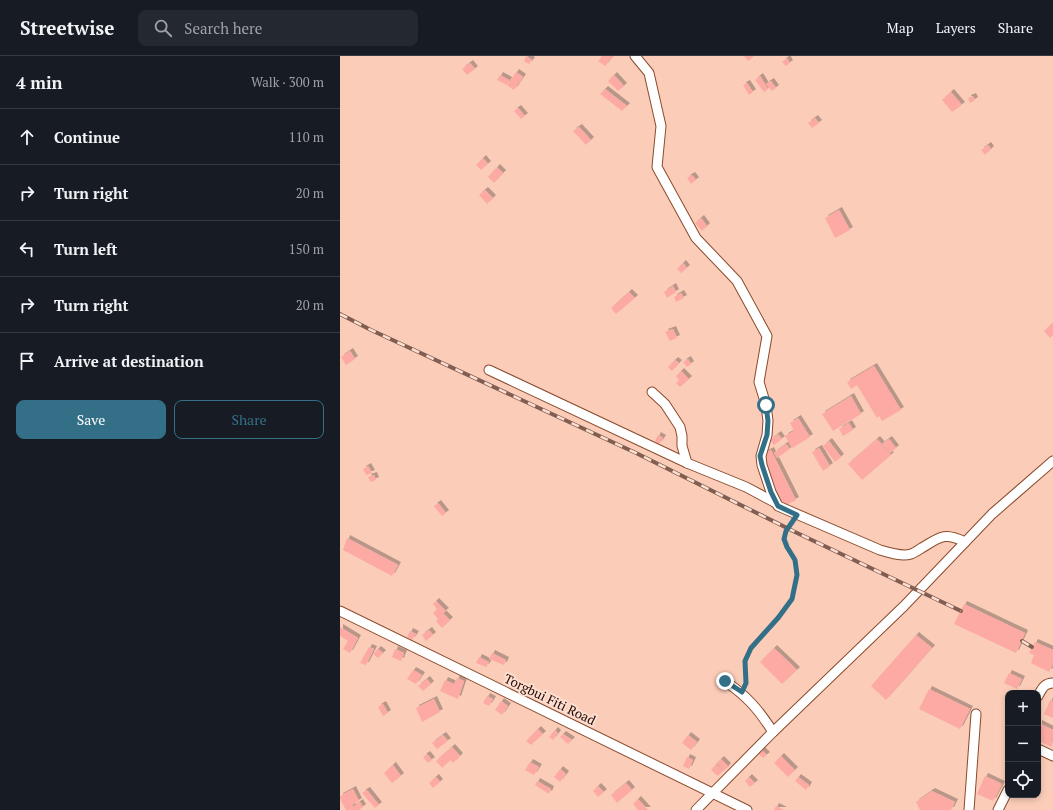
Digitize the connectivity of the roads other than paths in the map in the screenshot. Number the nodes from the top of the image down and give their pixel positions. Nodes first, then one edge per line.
1 (635, 56) edge
2 (488, 370) dead end
3 (652, 392) dead end
4 (1053, 461) edge
5 (687, 463) junction
6 (776, 503) junction
7 (965, 542) junction
8 (340, 611) edge
9 (725, 681) dead end
10 (1053, 683) edge
11 (1041, 690) edge
12 (976, 714) dead end
13 (773, 732) junction
14 (1041, 750) edge
15 (1053, 756) edge
16 (713, 793) junction
17 (1005, 796) edge
18 (696, 810) edge
19 (747, 810) edge
20 (969, 810) edge
21 (998, 810) edge

1 - 6 street
2 - 5 street
3 - 5 street
4 - 7 street
5 - 6 street
6 - 7 street
7 - 13 street
8 - 16 street, Torgbui Fiti Road
9 - 13 street
10 - 11 street
12 - 20 street
13 - 16 street
14 - 15 street
16 - 18 street
16 - 19 street, Torgbui Fiti Road
17 - 21 street

